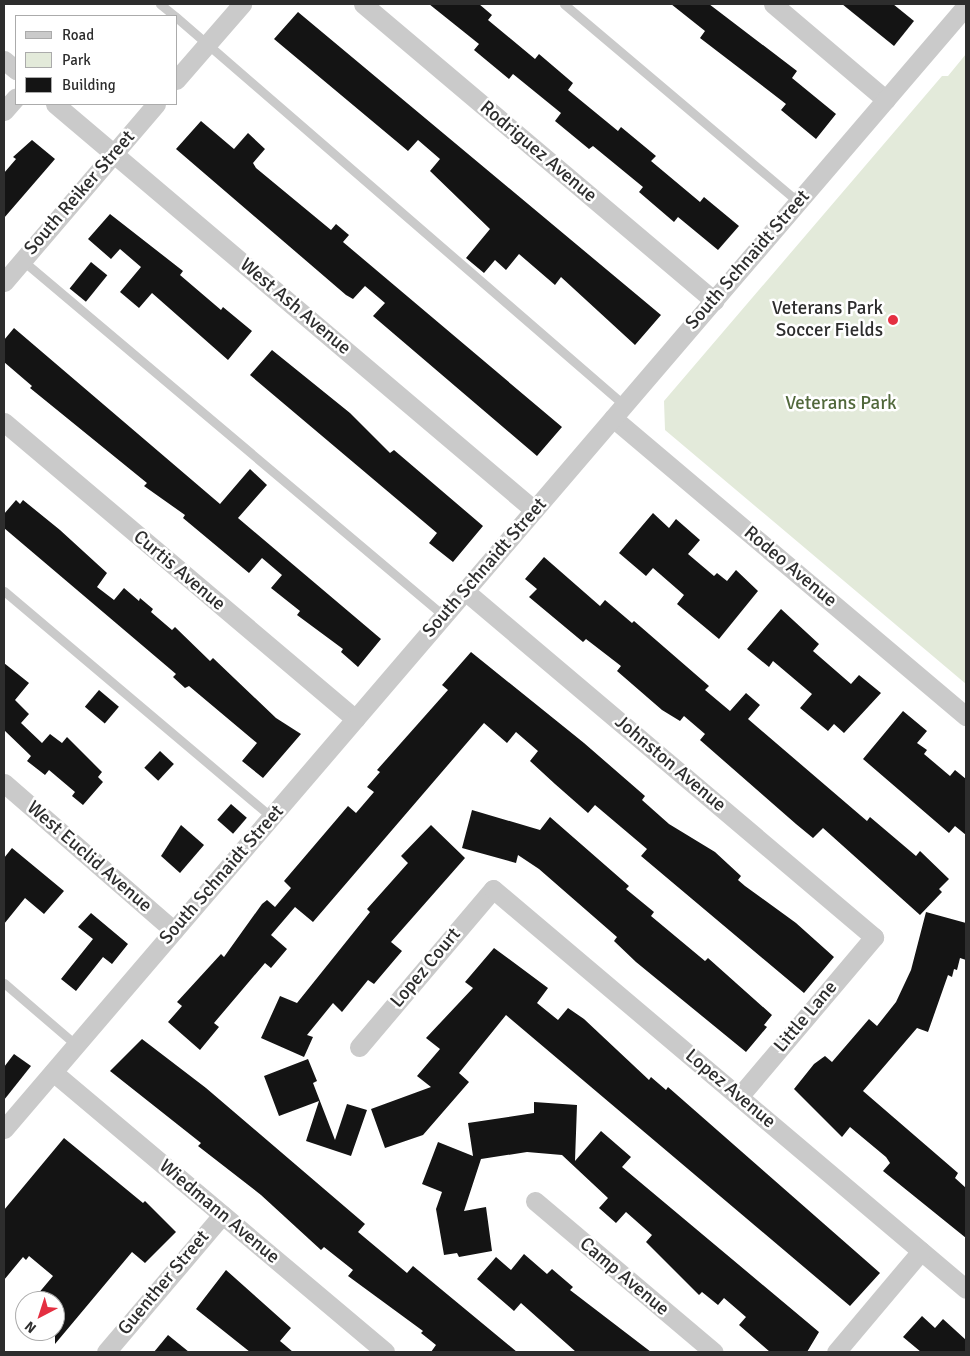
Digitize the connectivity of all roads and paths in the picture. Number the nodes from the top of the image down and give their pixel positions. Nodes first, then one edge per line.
1 (160, 4) edge
2 (242, 4) edge
3 (363, 4) edge
4 (564, 4) edge
5 (773, 4) edge
6 (966, 6) edge
7 (174, 15) edge
8 (178, 19) edge
9 (208, 44) junction
10 (4, 60) edge
11 (15, 69) edge
12 (178, 78) edge
13 (15, 98) edge
14 (886, 100) junction
15 (56, 105) edge
16 (155, 105) edge
17 (4, 111) edge
18 (113, 154) junction
19 (798, 202) junction
20 (22, 260) junction
21 (4, 282) edge
22 (714, 300) junction
23 (618, 412) junction
24 (4, 422) edge
25 (534, 510) junction
26 (4, 591) edge
27 (465, 591) junction
28 (444, 616) junction
29 (966, 716) edge
30 (355, 719) junction
31 (4, 783) edge
32 (271, 817) junction
33 (493, 889) joint
34 (174, 931) junction
35 (874, 936) joint
36 (4, 983) edge
37 (76, 1045) junction
38 (359, 1047) dead end
39 (53, 1072) junction
40 (739, 1097) junction
41 (4, 1129) edge
42 (535, 1201) dead end
43 (222, 1215) junction
44 (921, 1251) junction
45 (966, 1289) edge
46 (106, 1352) edge
47 (385, 1352) edge
48 (714, 1352) edge
49 (836, 1352) edge

1 - 7 lane
2 - 9 street
3 - 22 street, Rodriguez Avenue
4 - 19 lane
5 - 14 street
6 - 14 street, South Schnaidt Street
8 - 9 lane
9 - 12 street
9 - 23 lane
10 - 11 street
13 - 17 street
14 - 19 street, South Schnaidt Street
15 - 18 street, West Ash Avenue
16 - 18 street, South Reiker Street
18 - 20 street, South Reiker Street
18 - 25 street, West Ash Avenue
19 - 22 street, South Schnaidt Street
20 - 21 street, South Reiker Street
20 - 28 lane
22 - 23 street, South Schnaidt Street
23 - 25 street, South Schnaidt Street
23 - 29 street, Rodeo Avenue
24 - 30 street, Curtis Avenue
25 - 27 street, South Schnaidt Street
26 - 32 lane
27 - 28 street, South Schnaidt Street
27 - 35 street, Johnston Avenue
28 - 30 street, South Schnaidt Street
30 - 32 street, South Schnaidt Street
31 - 34 street, West Euclid Avenue
32 - 34 street, South Schnaidt Street
33 - 38 street, Lopez Court
33 - 40 street, Lopez Avenue
34 - 37 street, South Schnaidt Street
35 - 40 street, Little Lane
36 - 37 lane
37 - 39 street, South Schnaidt Street
39 - 41 street, South Schnaidt Street
39 - 43 street, Wiedmann Avenue
40 - 44 street, Lopez Avenue
42 - 48 street, Camp Avenue
43 - 46 street, Guenther Street
43 - 47 street, Wiedmann Avenue
44 - 45 street, Lopez Avenue
44 - 49 street

